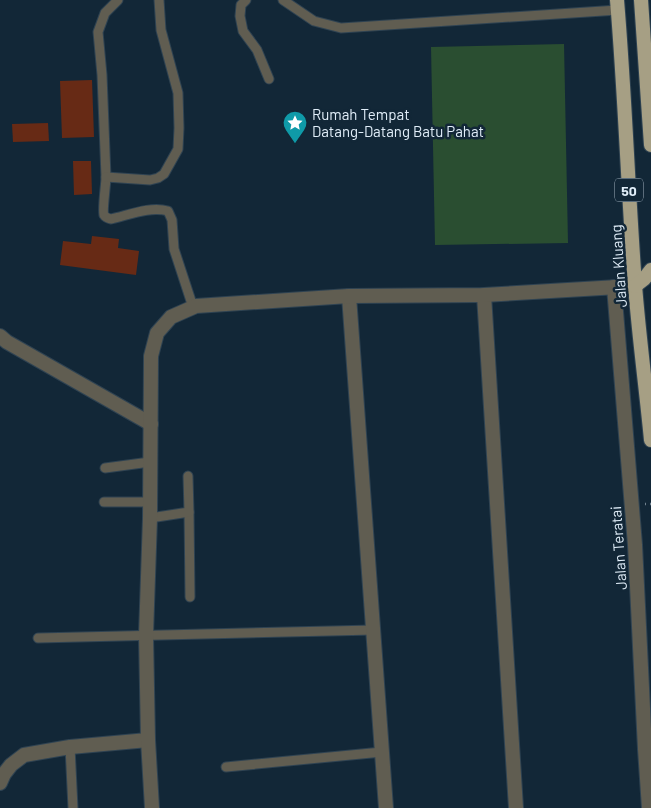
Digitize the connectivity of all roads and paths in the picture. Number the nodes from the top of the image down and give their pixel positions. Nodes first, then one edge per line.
1 (118, 0) edge
2 (159, 0) edge
3 (246, 0) edge
4 (283, 0) edge
5 (641, 0) edge
6 (618, 5) edge
7 (269, 79) dead end
8 (651, 145) edge
9 (106, 177) junction
10 (651, 270) edge
11 (635, 286) junction
12 (614, 287) junction
13 (484, 295) junction
14 (349, 296) junction
15 (194, 307) junction
16 (0, 336) edge
17 (151, 424) junction
18 (651, 440) edge
19 (150, 462) junction
20 (105, 468) dead end
21 (188, 476) dead end
22 (104, 502) dead end
23 (149, 502) junction
24 (189, 512) junction
25 (150, 518) junction
26 (190, 597) dead end
27 (374, 630) junction
28 (146, 635) junction
29 (38, 638) dead end
30 (148, 740) junction
31 (70, 747) junction
32 (648, 749) edge
33 (382, 752) junction
34 (226, 767) dead end
35 (1, 776) edge
36 (74, 808) edge
37 (152, 808) edge
38 (386, 808) edge
39 (516, 808) edge
40 (649, 808) edge

1 - 9 lane
2 - 9 lane
3 - 7 lane
4 - 6 lane
5 - 8 highway
6 - 11 highway, Jalan Kluang / 50
9 - 15 lane
10 - 11 highway
11 - 12 street
11 - 18 highway, Jalan Kluang / 50
12 - 13 street
12 - 32 street, Jalan Teratai
13 - 14 street
13 - 39 street
14 - 15 street
14 - 27 street
15 - 17 street
16 - 17 street
17 - 19 street
19 - 20 lane
19 - 23 street
21 - 24 lane
22 - 23 lane
23 - 25 street
24 - 25 lane
24 - 26 lane
25 - 28 street
27 - 28 lane
27 - 33 street
28 - 29 lane
28 - 30 street
30 - 31 street
30 - 37 street
31 - 35 street
31 - 36 lane
32 - 40 street, Jalan Teratai
33 - 34 lane
33 - 38 street

